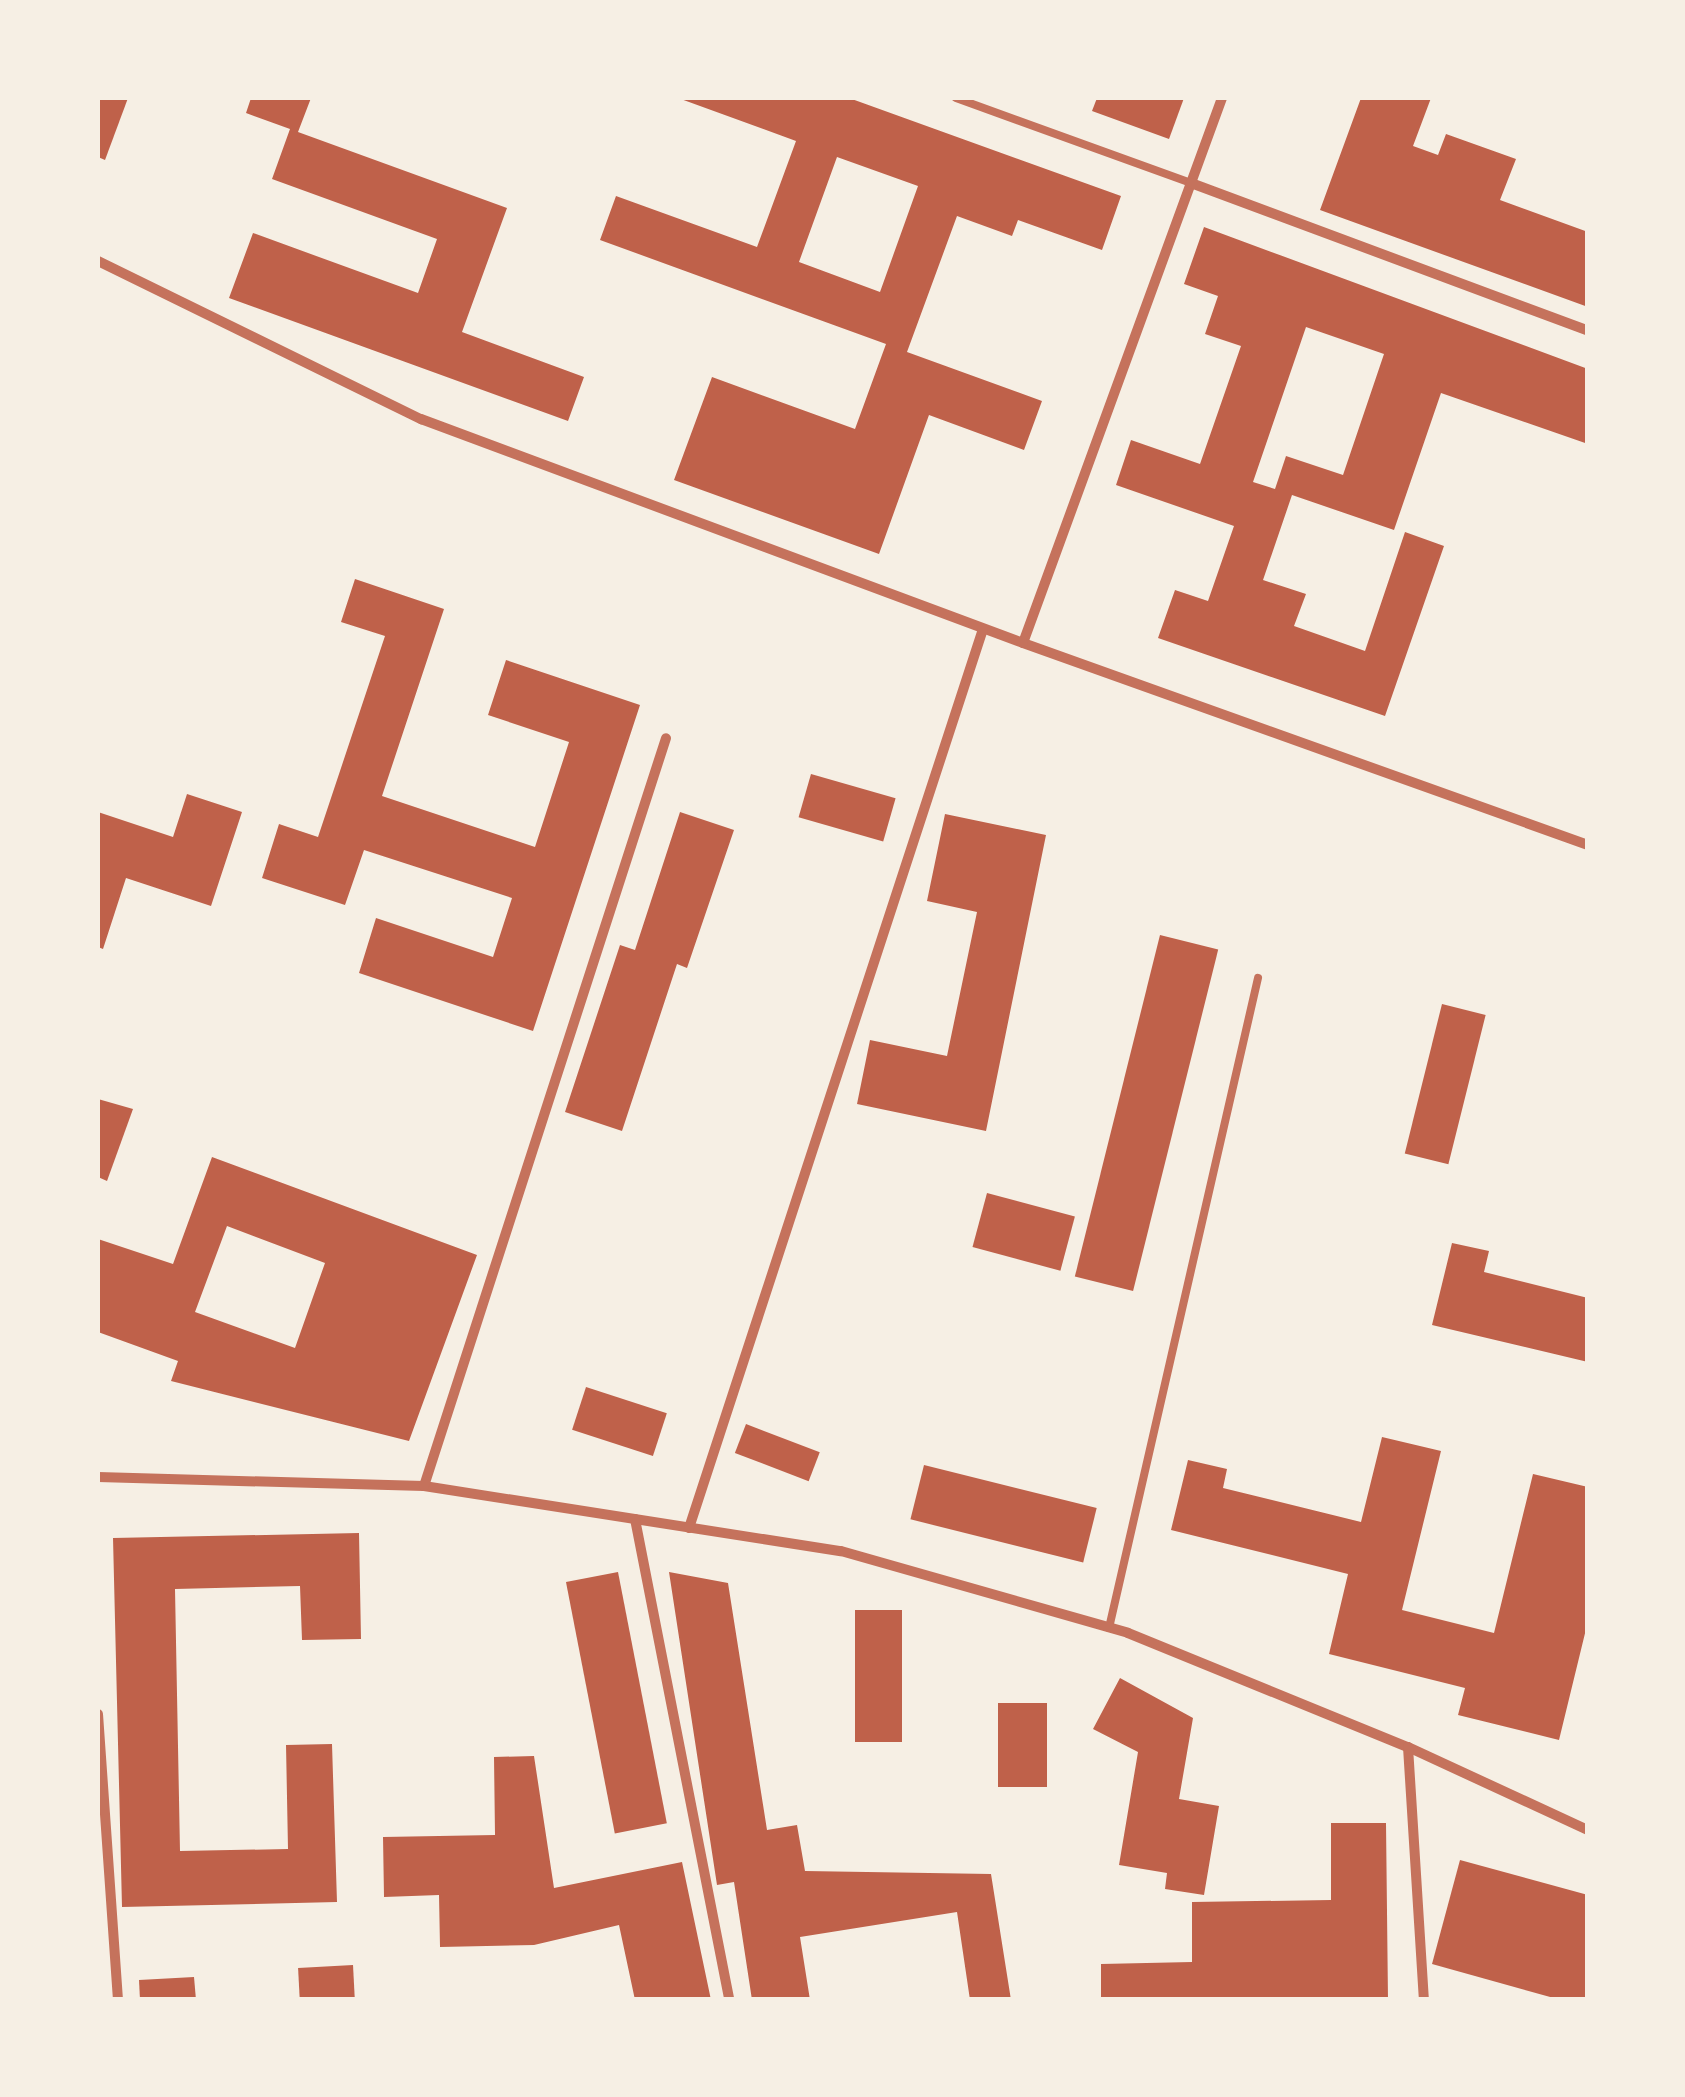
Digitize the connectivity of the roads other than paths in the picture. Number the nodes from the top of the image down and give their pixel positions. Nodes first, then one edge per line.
1 (956, 98) edge
2 (1222, 98) edge
3 (1191, 183) junction
4 (98, 262) edge
5 (1588, 331) edge
6 (983, 629) junction
7 (1023, 644) junction
8 (666, 738) dead end
9 (1588, 845) edge
10 (1258, 978) dead end
11 (98, 1477) edge
12 (424, 1486) junction
13 (635, 1519) junction
14 (689, 1528) junction
15 (1108, 1628) junction
16 (98, 1714) edge
17 (1408, 1747) junction
18 (1588, 1830) edge
19 (118, 2000) edge
20 (729, 2000) edge
21 (1424, 2000) edge

1 - 3 lane
2 - 3 street
3 - 5 street
3 - 7 street
4 - 6 street
6 - 7 street
6 - 14 street
7 - 9 street
8 - 12 street
10 - 15 lane
11 - 12 street
12 - 13 street
13 - 14 street
13 - 20 street
14 - 15 street
15 - 17 street
16 - 19 street
17 - 18 street
17 - 21 street

